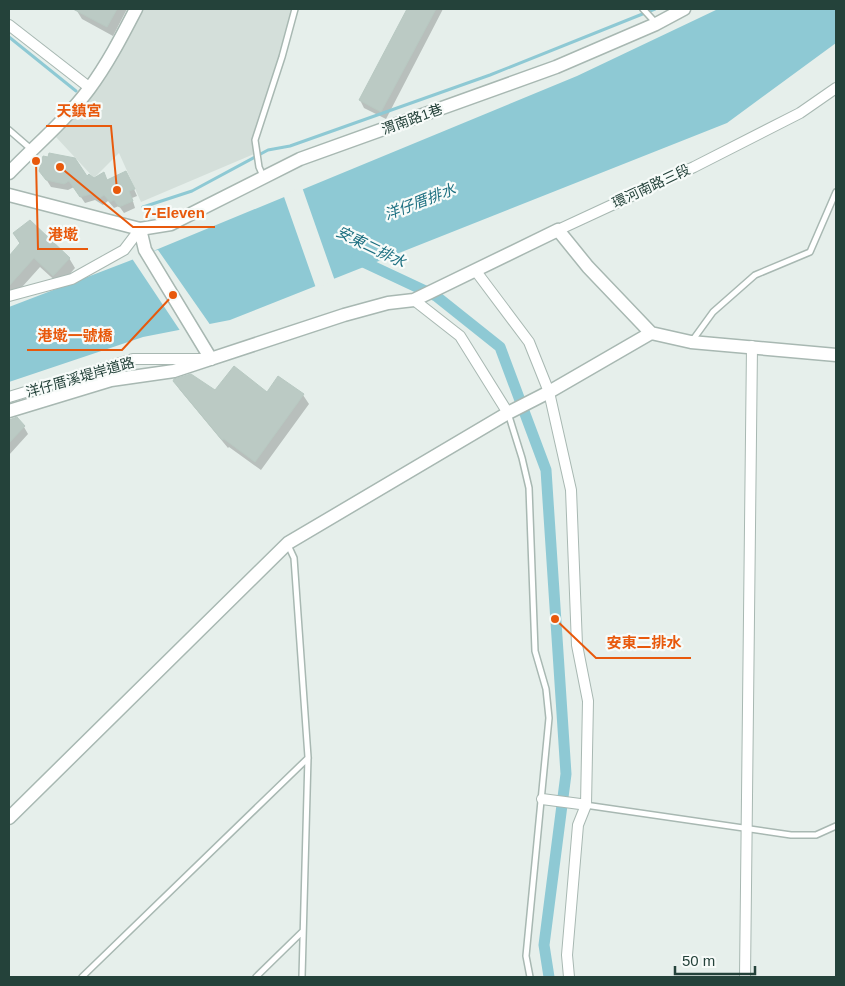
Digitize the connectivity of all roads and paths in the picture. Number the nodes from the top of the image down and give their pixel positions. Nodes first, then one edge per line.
1 (136, 9) edge
2 (295, 9) edge
3 (643, 9) edge
4 (684, 9) edge
5 (656, 24) junction
6 (9, 25) edge
7 (90, 88) junction
8 (836, 88) edge
9 (9, 130) edge
10 (32, 149) junction
11 (9, 173) edge
12 (264, 177) junction
13 (836, 192) edge
14 (9, 195) edge
15 (140, 229) junction
16 (558, 230) junction
17 (475, 270) junction
18 (9, 296) edge
19 (414, 300) junction
20 (651, 333) junction
21 (692, 342) junction
22 (752, 346) junction
23 (836, 355) edge
24 (212, 359) junction
25 (545, 394) junction
26 (9, 397) edge
27 (9, 410) edge
28 (511, 411) junction
29 (288, 543) junction
30 (308, 757) junction
31 (542, 799) junction
32 (583, 805) junction
33 (9, 818) edge
34 (836, 826) edge
35 (745, 829) junction
36 (303, 931) junction
37 (82, 977) edge
38 (256, 977) edge
39 (302, 977) edge
40 (530, 977) edge
41 (569, 977) edge
42 (745, 977) edge

1 - 7 street
2 - 12 lane
3 - 5 lane
4 - 5 street, 渭南路1巷
5 - 12 street, 渭南路1巷
6 - 7 street
7 - 10 street
8 - 16 street, 環河南路三段
9 - 10 lane
10 - 11 street
12 - 15 street, 渭南路1巷
13 - 21 lane
14 - 15 street
15 - 18 street
15 - 24 street
16 - 17 street, 環河南路三段
16 - 20 street
17 - 19 street, 環河南路三段
17 - 25 street
19 - 24 street, 環河南路三段
19 - 28 street
20 - 21 street
20 - 25 street
21 - 22 street
22 - 23 street
22 - 35 street
24 - 26 street, 洋仔厝溪堤岸道路
24 - 27 street, 環河南路三段
25 - 28 street
25 - 32 street
28 - 29 street
28 - 31 lane
29 - 30 lane
29 - 33 street
30 - 36 lane
30 - 37 lane
31 - 32 street
31 - 40 lane
32 - 35 lane
32 - 41 street
34 - 35 lane
35 - 42 street
36 - 38 lane
36 - 39 lane

